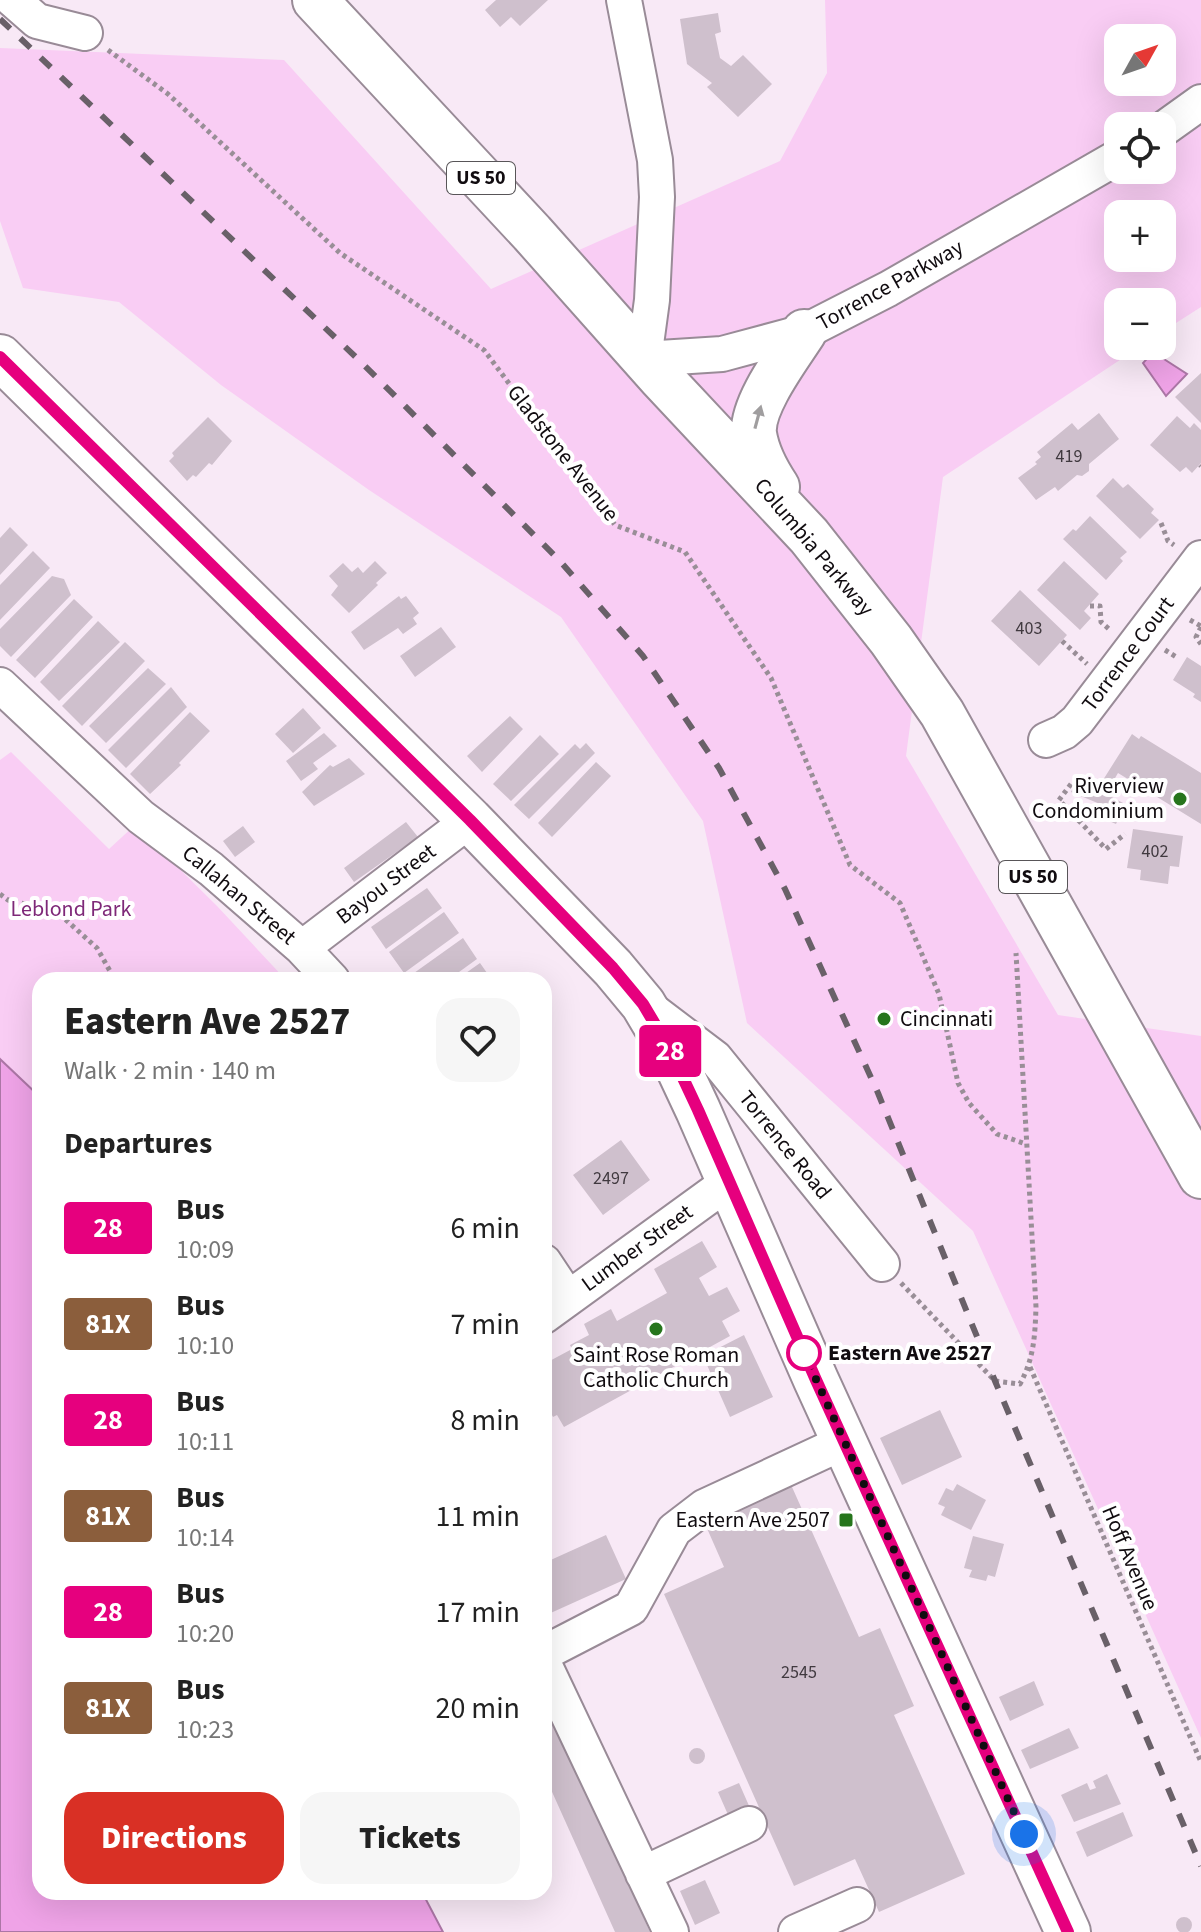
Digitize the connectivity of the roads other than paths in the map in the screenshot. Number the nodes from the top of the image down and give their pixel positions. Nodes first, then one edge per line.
1 (13, 0) edge
2 (315, 0) edge
3 (624, 0) edge
4 (85, 33) road end
5 (1201, 102) edge
6 (1176, 120) edge
7 (1104, 165) edge
8 (804, 332) junction
9 (0, 357) edge
10 (644, 359) junction
11 (809, 536) junction
12 (1190, 553) edge
13 (0, 685) edge
14 (1046, 740) dead end
15 (470, 820) junction
16 (302, 948) junction
17 (324, 972) edge
18 (643, 1004) junction
19 (1201, 1176) edge
20 (730, 1181) junction
21 (882, 1264) road end
22 (556, 1307) edge
23 (844, 1442) junction
24 (552, 1649) edge
25 (552, 1681) edge
26 (749, 1824) dead end
27 (643, 1874) junction
28 (857, 1905) dead end
29 (1059, 1929) edge
30 (671, 1932) edge
31 (796, 1932) edge

1 - 4 street
2 - 10 main road, Columbia Parkway / US 50
3 - 10 street
5 - 6 street
7 - 8 street, Torrence Parkway
8 - 10 street, Torrence Parkway
11 -> 8 main road
9 - 15 main road
10 - 11 main road, Columbia Parkway / US 50
11 - 19 main road, Columbia Parkway / US 50
12 - 14 street, Torrence Court
13 - 16 street, Callahan Street
15 - 16 street, Bayou Street
15 - 18 main road
16 - 17 street, Callahan Street
18 - 20 main road
18 - 21 street, Torrence Road
20 - 22 street, Lumber Street
20 - 23 main road
23 - 24 street
23 - 29 main road
25 - 27 street
26 - 27 street
27 - 30 street
28 - 31 street

